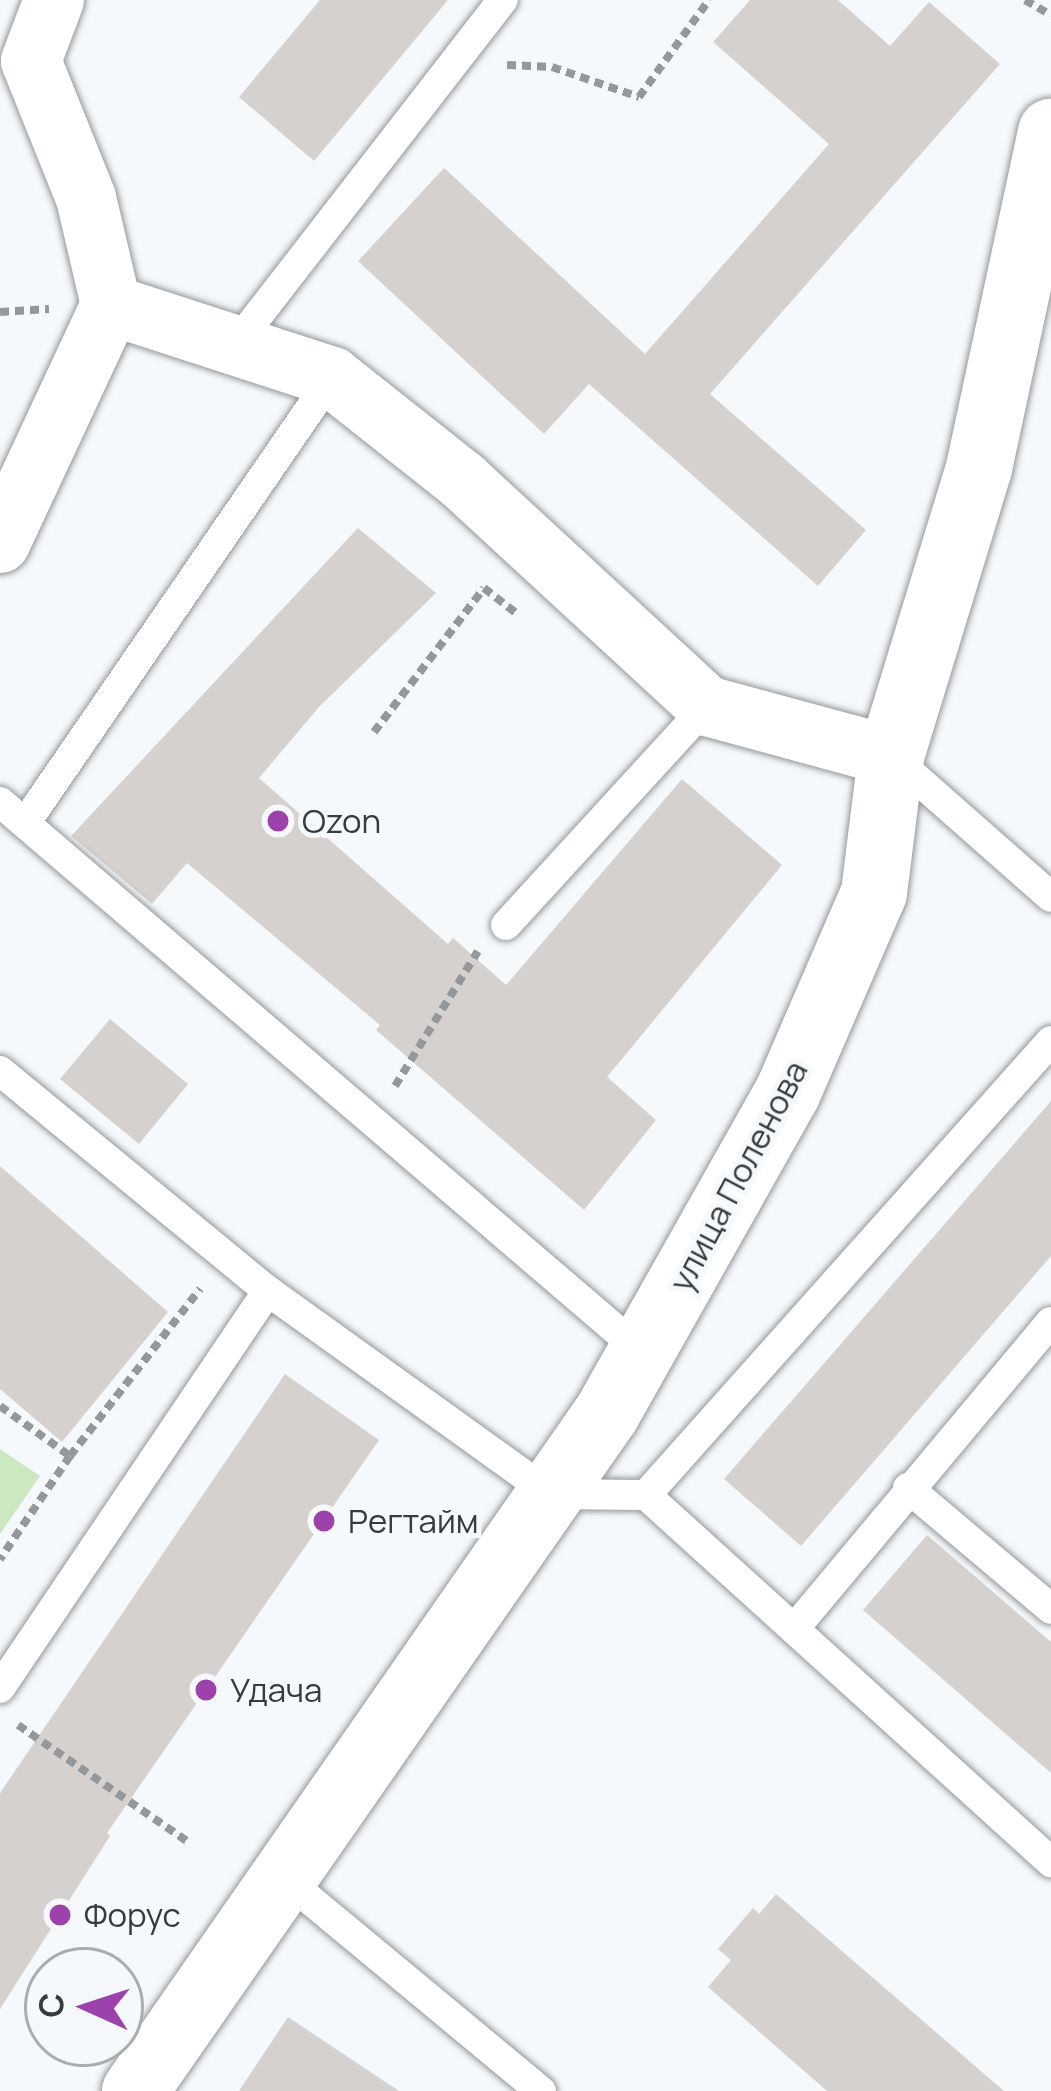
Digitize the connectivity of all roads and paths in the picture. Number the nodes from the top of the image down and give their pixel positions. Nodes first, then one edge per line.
1 (53, 0) edge
2 (503, 0) edge
3 (709, 0) edge
4 (1024, 0) edge
5 (1051, 15) edge
6 (454, 63) junction
7 (1051, 133) edge
8 (111, 304) junction
9 (236, 345) junction
10 (332, 377) junction
11 (0, 543) edge
12 (484, 588) dead end
13 (707, 706) junction
14 (374, 732) dead end
15 (891, 756) junction
16 (0, 802) edge
17 (26, 822) junction
18 (1051, 897) edge
19 (506, 925) dead end
20 (1051, 1041) edge
21 (0, 1071) edge
22 (268, 1291) junction
23 (1051, 1322) edge
24 (642, 1352) junction
25 (0, 1406) edge
26 (908, 1489) junction
27 (550, 1494) junction
28 (646, 1496) junction
29 (0, 1559) edge
30 (1051, 1609) edge
31 (794, 1629) junction
32 (0, 1688) edge
33 (13, 1721) dead end
34 (190, 1843) dead end
35 (1051, 1862) edge
36 (284, 1878) junction
37 (135, 2091) edge
38 (541, 2091) edge

1 - 8 street
2 - 6 lane
3 - 6 path
4 - 5 path
6 - 9 lane
7 - 15 street, улица Поленова
8 - 9 street
8 - 11 street
9 - 10 street
10 - 13 street
10 - 17 lane
12 - 14 path
13 - 15 street
13 - 19 lane
15 - 18 lane
15 - 24 street, улица Поленова
16 - 17 lane
17 - 24 lane
20 - 28 lane
21 - 22 lane
22 - 27 lane
22 - 32 lane
23 - 26 lane
24 - 27 street, улица Поленова
25 - 29 path
26 - 30 lane
26 - 31 lane
27 - 28 lane
27 - 36 street, улица Поленова
28 - 31 lane
31 - 35 lane
33 - 34 path
36 - 37 street, улица Поленова
36 - 38 lane

